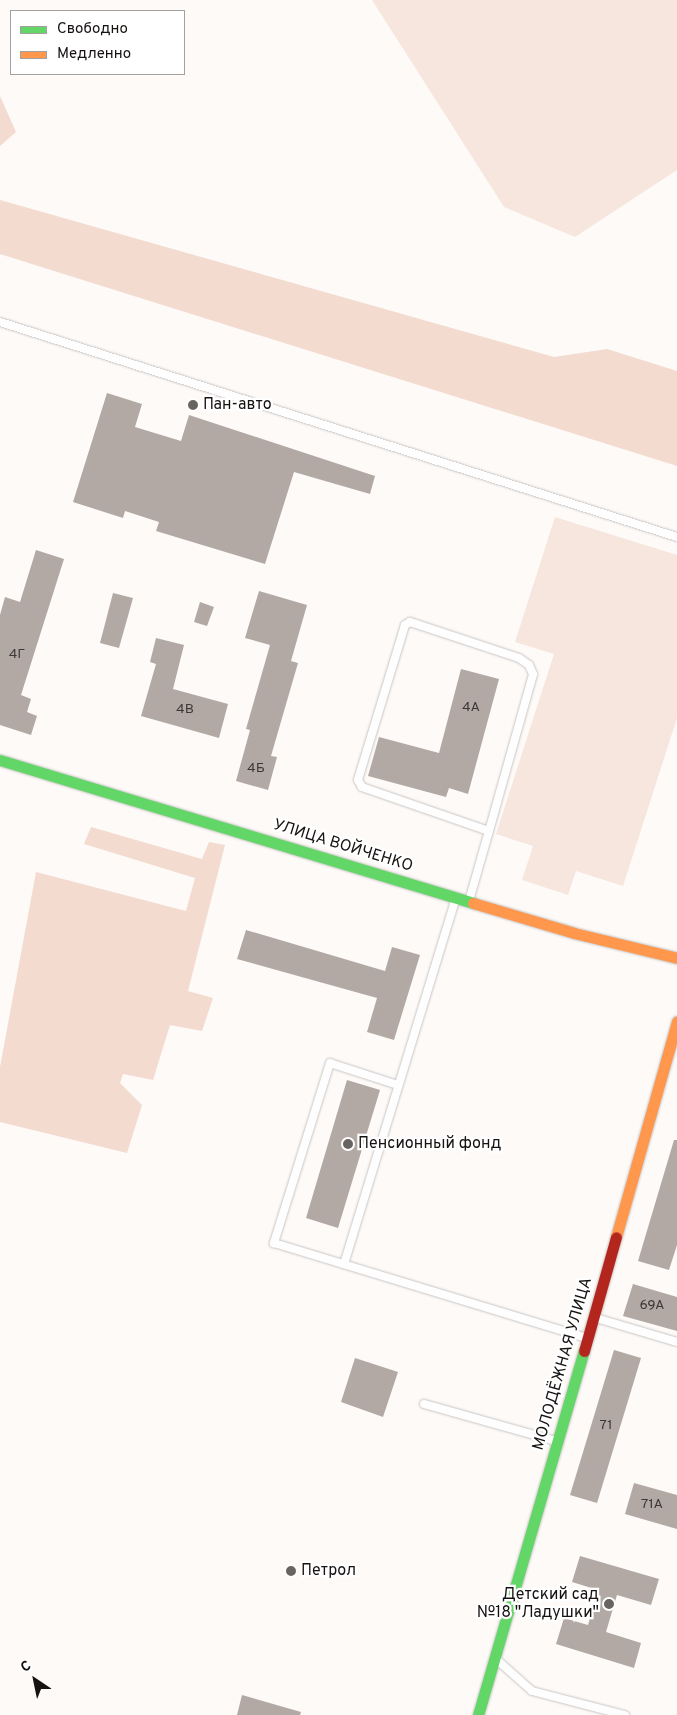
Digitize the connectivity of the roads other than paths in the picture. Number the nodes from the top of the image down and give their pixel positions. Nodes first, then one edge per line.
1 (0, 322) edge
2 (677, 537) edge
3 (0, 760) edge
4 (489, 831) junction
5 (456, 897) junction
6 (469, 901) junction
7 (677, 958) edge
8 (677, 1021) edge
9 (398, 1085) junction
10 (344, 1264) junction
11 (594, 1318) junction
12 (588, 1339) junction
13 (677, 1342) edge
14 (424, 1404) dead end
15 (558, 1442) junction
16 (495, 1657) junction
17 (478, 1715) edge
18 (625, 1715) edge

1 - 2 lane
3 - 5 main road, УЛИЦА ВОЙЧЕНКО
4 - 4 lane
4 - 6 lane
5 - 6 main road, УЛИЦА ВОЙЧЕНКО
5 - 9 lane
6 - 7 main road, УЛИЦА ВОЙЧЕНКО
8 - 11 main road, МОЛОДЁЖНАЯ УЛИЦА
9 - 10 lane
9 - 10 lane
10 - 12 lane
11 - 12 main road, МОЛОДЁЖНАЯ УЛИЦА
11 - 13 lane
12 - 15 main road, МОЛОДЁЖНАЯ УЛИЦА
14 - 15 lane
15 - 16 main road, МОЛОДЁЖНАЯ УЛИЦА
16 - 17 main road, МОЛОДЁЖНАЯ УЛИЦА
16 - 18 lane

